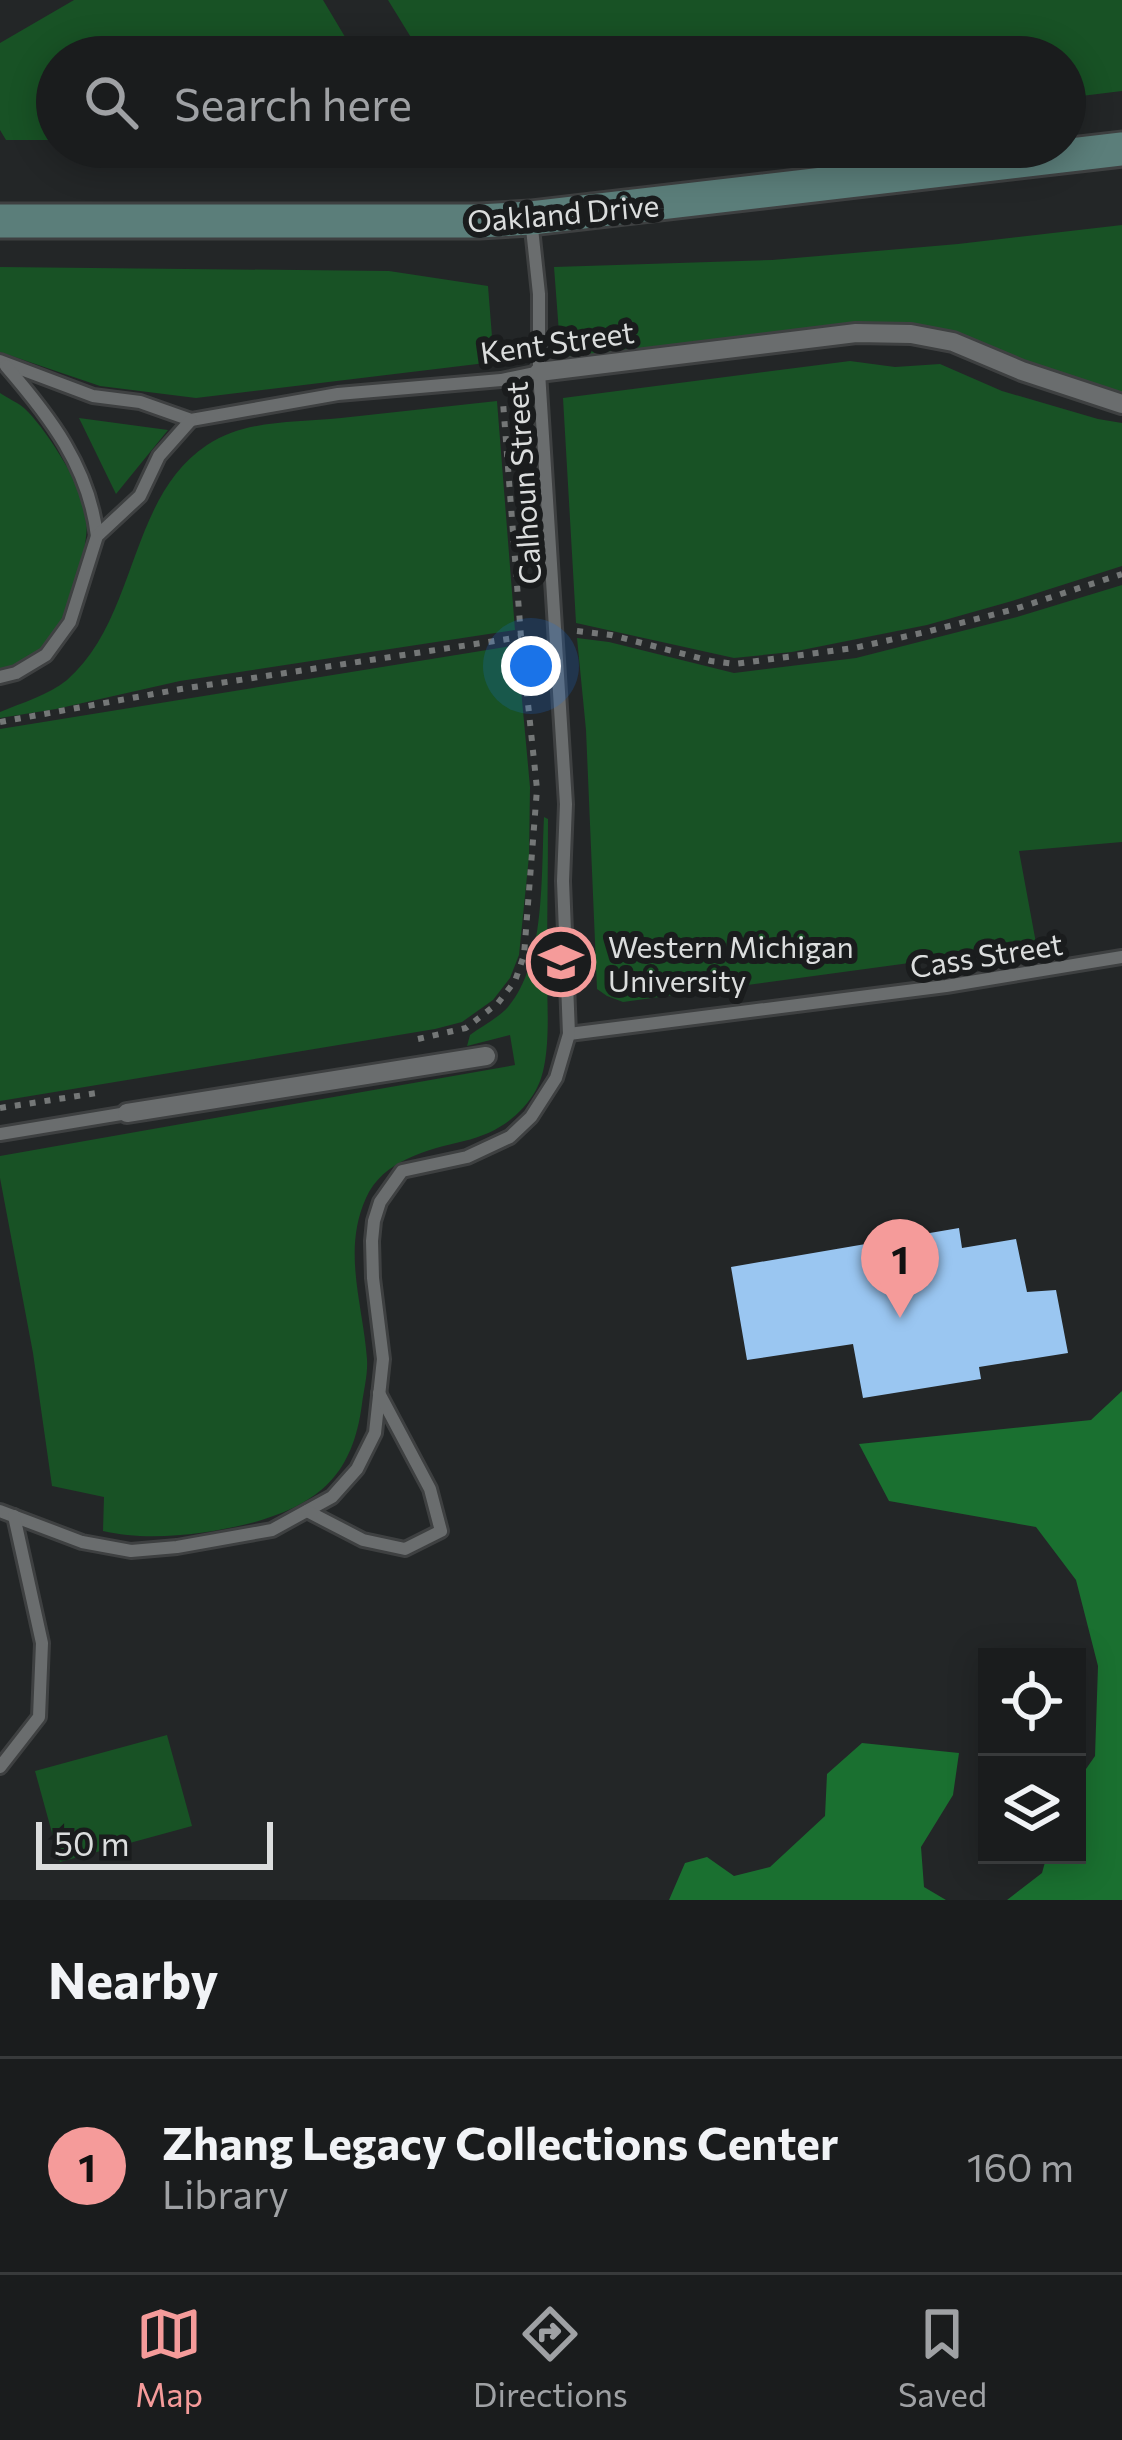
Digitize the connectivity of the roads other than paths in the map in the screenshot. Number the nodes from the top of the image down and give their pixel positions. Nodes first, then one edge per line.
1 (1122, 149) edge
2 (1086, 153) edge
3 (959, 168) edge
4 (530, 218) junction
5 (0, 220) edge
6 (2, 362) edge
7 (538, 372) junction
8 (1122, 404) edge
9 (191, 420) junction
10 (97, 536) junction
11 (0, 677) edge
12 (1122, 956) edge
13 (568, 1034) junction
14 (486, 1056) dead end
15 (127, 1113) joint
16 (0, 1134) edge
17 (379, 1393) junction
18 (308, 1511) junction
19 (7, 1513) edge
20 (0, 1767) edge

1 - 2 main road, Oakland Drive
3 - 4 main road, Oakland Drive
4 - 5 main road, Oakland Drive
4 - 7 lane, Calhoun Street
6 - 9 lane, Kent Street
6 - 10 lane
7 - 8 street, Kent Street
7 - 9 lane, Kent Street
7 - 13 lane, Calhoun Street
9 - 10 lane
10 - 11 lane
12 - 13 lane, Cass Street
13 - 17 lane
14 - 15 street
15 - 16 lane
17 - 18 lane
17 - 18 lane
18 - 19 lane
19 - 20 lane

